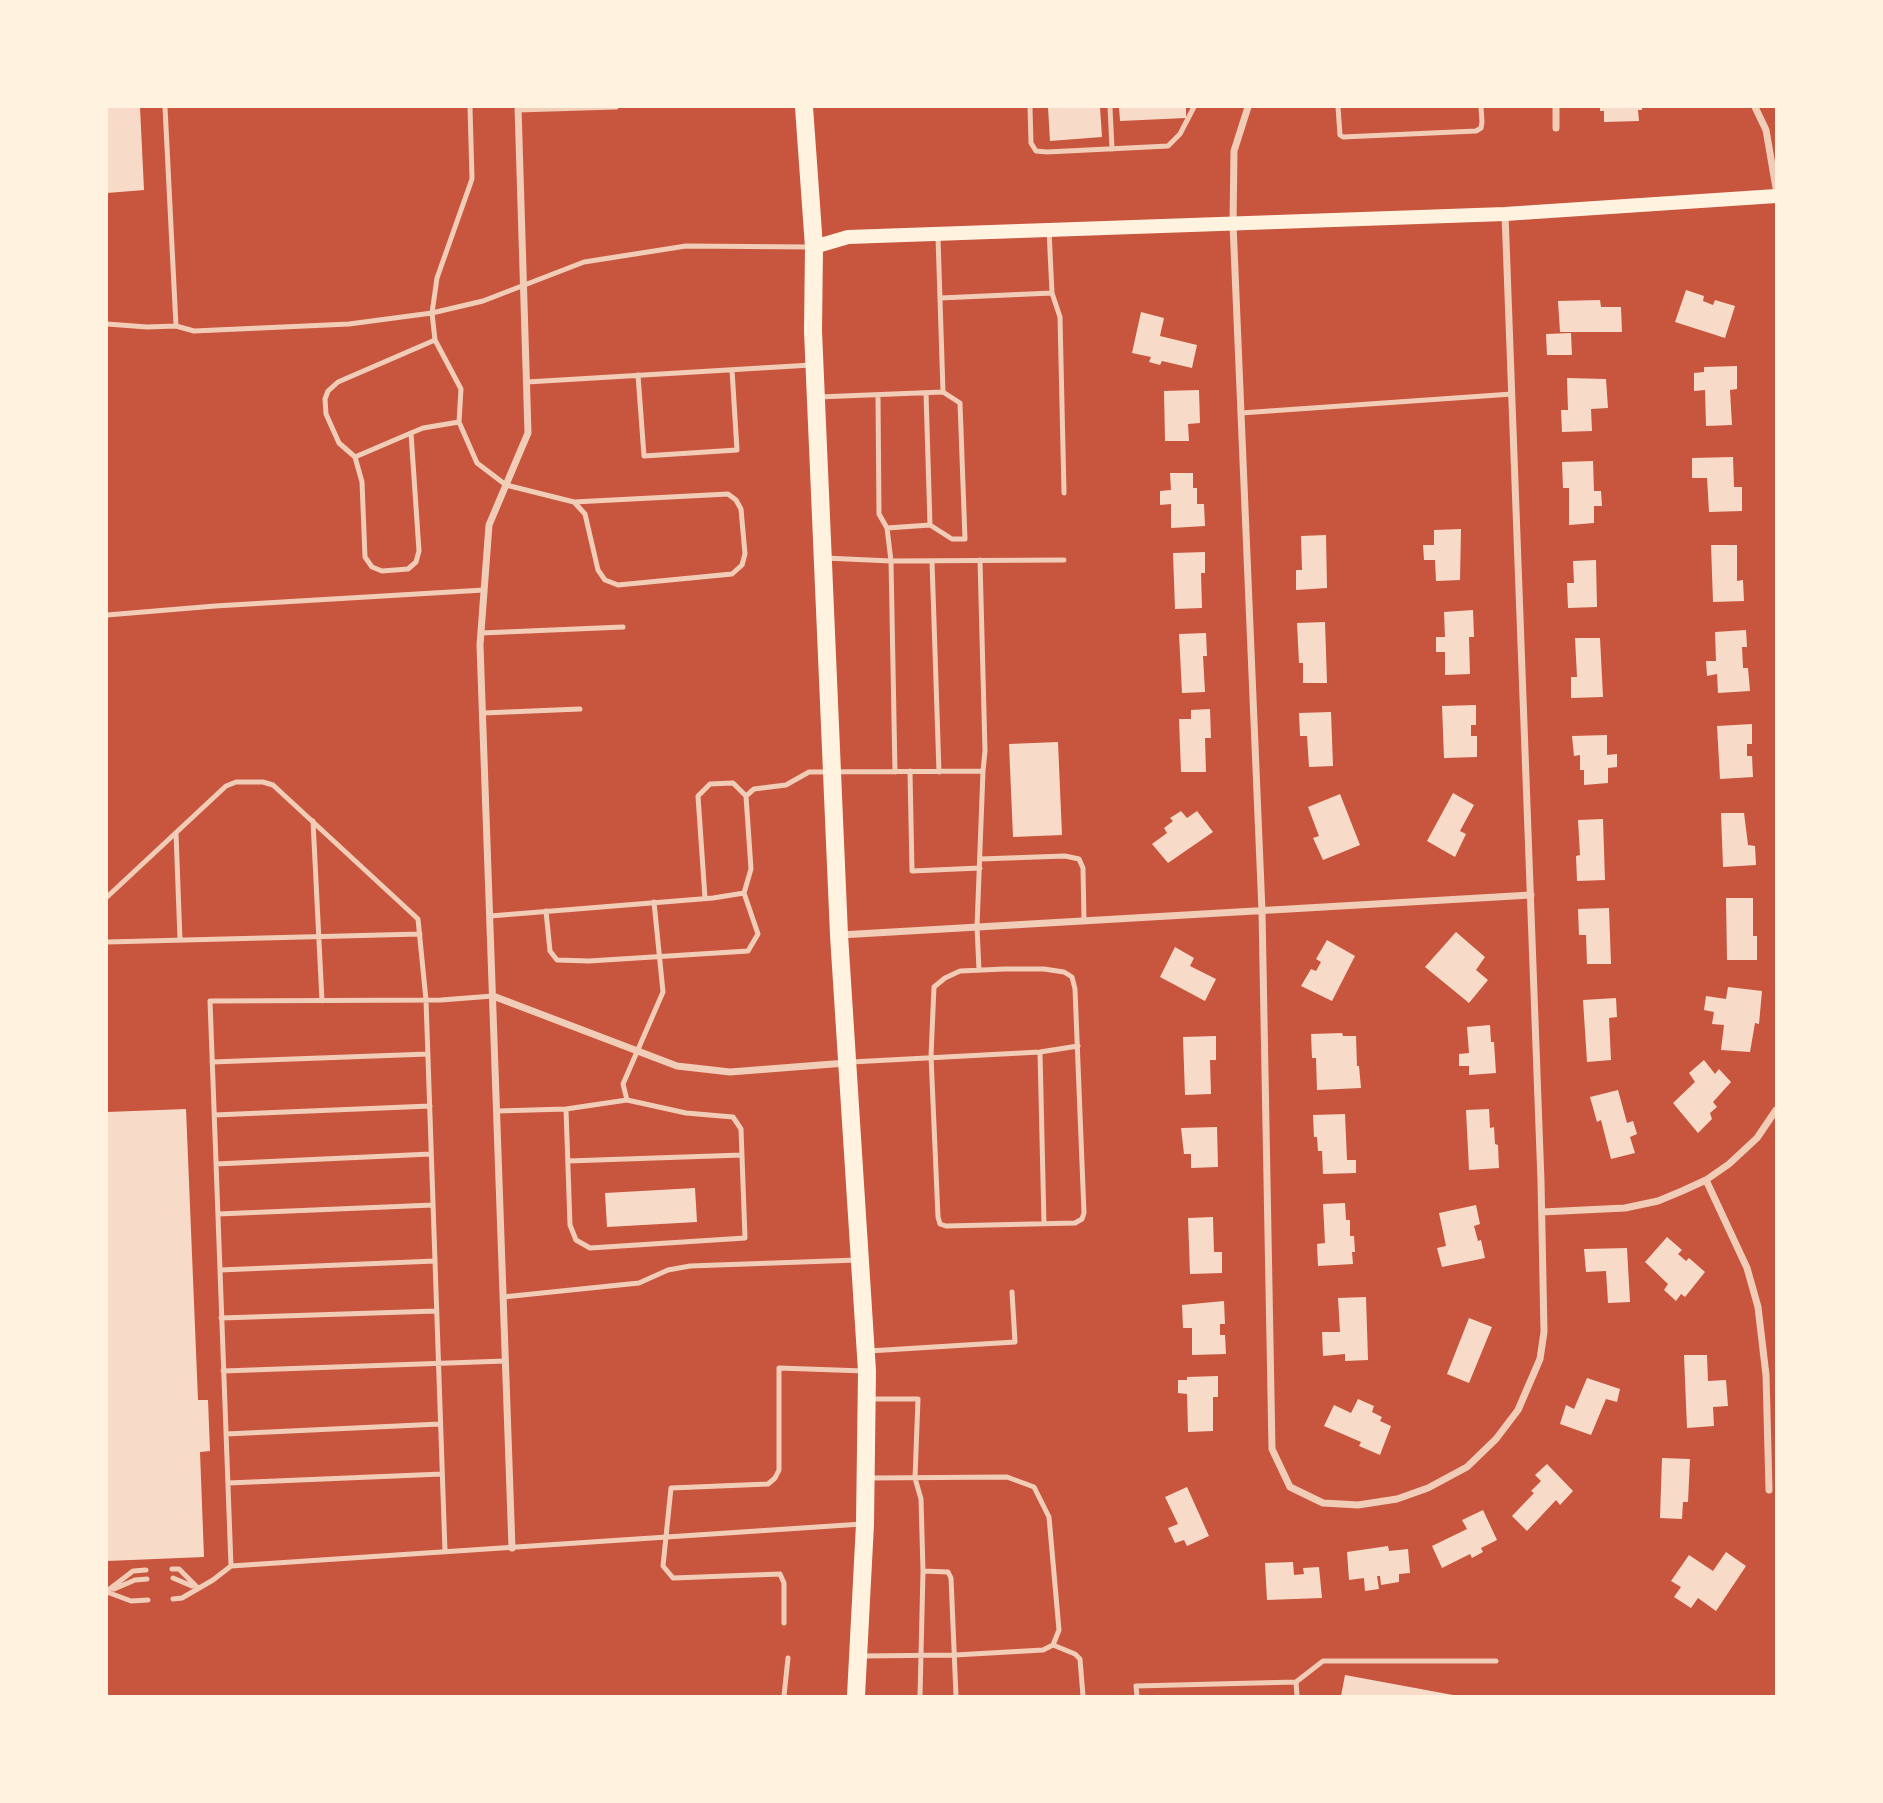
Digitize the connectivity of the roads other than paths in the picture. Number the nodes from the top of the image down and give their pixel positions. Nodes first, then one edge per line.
1 (165, 107) edge
2 (470, 107) edge
3 (616, 107) edge
4 (626, 107) edge
5 (804, 107) edge
6 (1030, 107) edge
7 (1110, 107) edge
8 (1194, 107) edge
9 (1248, 107) edge
10 (1338, 107) edge
11 (1481, 107) edge
12 (1556, 107) edge
13 (1755, 107) edge
14 (518, 109) edge
15 (1556, 128) dead end
16 (1112, 149) junction
17 (1776, 188) edge
18 (1776, 196) edge
19 (1505, 215) junction
20 (1233, 224) junction
21 (1049, 230) junction
22 (938, 234) junction
23 (814, 247) junction
24 (525, 286) junction
25 (1052, 293) junction
26 (940, 298) junction
27 (432, 313) junction
28 (107, 324) edge
29 (176, 326) junction
30 (435, 340) junction
31 (814, 365) junction
32 (732, 370) junction
33 (638, 375) junction
34 (527, 382) junction
35 (943, 392) junction
36 (926, 393) junction
37 (1512, 394) junction
38 (877, 395) junction
39 (816, 397) junction
40 (1241, 413) junction
41 (459, 422) junction
42 (411, 433) junction
43 (355, 457) junction
44 (506, 485) junction
45 (1064, 493) dead end
46 (574, 502) junction
47 (929, 525) junction
48 (887, 528) junction
49 (823, 558) junction
50 (980, 560) junction
51 (1064, 560) dead end
52 (891, 561) junction
53 (932, 561) junction
54 (484, 590) junction
55 (107, 615) edge
56 (624, 627) dead end
57 (481, 633) junction
58 (580, 709) dead end
59 (483, 713) junction
60 (910, 771) junction
61 (984, 771) junction
62 (832, 772) junction
63 (895, 772) junction
64 (939, 772) junction
65 (746, 796) junction
66 (313, 821) junction
67 (176, 833) junction
68 (980, 859) junction
69 (980, 868) junction
70 (744, 893) junction
71 (1531, 895) junction
72 (107, 897) edge
73 (705, 898) junction
74 (653, 902) junction
75 (545, 911) junction
76 (1262, 911) junction
77 (490, 916) junction
78 (1084, 921) junction
79 (978, 927) junction
80 (420, 934) junction
81 (839, 935) junction
82 (318, 937) junction
83 (180, 940) junction
84 (107, 942) edge
85 (660, 957) junction
86 (979, 970) junction
87 (493, 996) junction
88 (426, 1000) junction
89 (322, 1001) junction
90 (1078, 1046) junction
91 (638, 1052) junction
92 (1040, 1052) junction
93 (428, 1054) junction
94 (931, 1056) junction
95 (212, 1062) junction
96 (849, 1062) junction
97 (627, 1100) junction
98 (430, 1105) junction
99 (566, 1109) junction
100 (1776, 1110) edge
101 (497, 1111) junction
102 (214, 1115) junction
103 (431, 1154) junction
104 (742, 1155) junction
105 (568, 1161) junction
106 (216, 1164) junction
107 (1706, 1180) junction
108 (433, 1205) junction
109 (1542, 1212) junction
110 (218, 1214) junction
111 (1044, 1224) junction
112 (860, 1260) junction
113 (435, 1261) junction
114 (220, 1270) junction
115 (1012, 1292) dead end
116 (503, 1297) junction
117 (436, 1311) junction
118 (222, 1318) junction
119 (866, 1351) junction
120 (505, 1361) junction
121 (438, 1363) junction
122 (223, 1371) junction
123 (867, 1371) junction
124 (868, 1399) junction
125 (440, 1424) junction
126 (226, 1434) junction
127 (442, 1474) junction
128 (866, 1478) junction
129 (915, 1478) junction
130 (228, 1482) junction
131 (1769, 1490) dead end
132 (865, 1524) junction
133 (667, 1538) junction
134 (512, 1548) junction
135 (445, 1551) junction
136 (231, 1566) junction
137 (172, 1569) dead end
138 (146, 1570) dead end
139 (923, 1571) junction
140 (173, 1578) dead end
141 (147, 1579) dead end
142 (198, 1588) junction
143 (107, 1592) edge
144 (173, 1599) dead end
145 (148, 1600) dead end
146 (784, 1623) dead end
147 (1054, 1644) junction
148 (921, 1654) junction
149 (955, 1655) junction
150 (859, 1656) junction
151 (788, 1658) dead end
152 (1496, 1661) dead end
153 (1296, 1682) junction
154 (784, 1696) edge
155 (856, 1696) edge
156 (920, 1696) edge
157 (956, 1696) edge
158 (1083, 1696) edge
159 (1137, 1696) edge
160 (1297, 1696) edge

1 - 29 lane
2 - 27 lane
3 - 4 lane
3 - 14 lane
5 - 23 main road
6 - 16 lane
7 - 16 lane
8 - 16 lane
9 - 20 street
10 - 11 lane
12 - 15 street
13 - 17 street
14 - 24 street
18 - 19 main road
19 - 20 main road
19 - 37 street
20 - 21 main road
20 - 40 street
21 - 22 main road
21 - 25 lane
22 - 23 main road
22 - 26 lane
23 - 24 lane
23 - 31 main road
24 - 27 lane
24 - 34 street
25 - 26 lane
25 - 45 lane
26 - 35 lane
27 - 29 lane
27 - 30 lane
28 - 29 lane
30 - 41 lane
30 - 43 lane
31 - 32 lane
31 - 39 main road
32 - 33 lane
32 - 33 lane
33 - 34 lane
34 - 44 street
35 - 36 lane
35 - 47 lane
36 - 38 lane
36 - 47 lane
37 - 40 lane
37 - 71 street
38 - 39 lane
38 - 48 lane
39 - 49 main road
40 - 76 street
41 - 42 lane
41 - 44 lane
42 - 43 lane
42 - 43 lane
44 - 46 lane
44 - 54 street
46 - 46 lane
47 - 48 lane
48 - 52 lane
49 - 52 lane
49 - 62 main road
50 - 51 lane
50 - 53 lane
50 - 61 lane
52 - 53 lane
52 - 63 lane
53 - 64 lane
54 - 55 lane
54 - 57 street
56 - 57 lane
57 - 59 street
58 - 59 lane
59 - 77 street
60 - 63 lane
60 - 64 lane
60 - 69 lane
61 - 64 lane
61 - 68 lane
62 - 63 lane
62 - 65 lane
62 - 81 main road
65 - 70 lane
65 - 73 lane
66 - 67 lane
66 - 80 lane
66 - 82 lane
67 - 72 lane
67 - 83 lane
68 - 69 lane
68 - 78 lane
69 - 79 lane
70 - 73 lane
70 - 85 lane
71 - 76 street
71 - 109 street
73 - 74 lane
74 - 75 lane
74 - 85 lane
75 - 77 lane
75 - 85 lane
76 - 78 street
76 - 109 street
77 - 87 street
78 - 79 street
79 - 81 street
79 - 86 lane
80 - 82 lane
80 - 88 lane
81 - 96 main road
82 - 83 lane
82 - 89 lane
83 - 84 lane
85 - 91 lane
86 - 90 lane
86 - 94 lane
87 - 88 lane
87 - 91 street
87 - 101 street
88 - 89 lane
88 - 93 lane
89 - 95 lane
90 - 92 lane
90 - 111 lane
91 - 96 street
91 - 97 lane
92 - 94 lane
92 - 111 lane
93 - 95 lane
93 - 98 lane
94 - 96 lane
94 - 111 lane
95 - 102 lane
96 - 112 main road
97 - 99 lane
97 - 104 lane
98 - 102 lane
98 - 103 lane
99 - 101 lane
99 - 105 lane
100 - 107 street
101 - 116 street
102 - 106 lane
103 - 106 lane
103 - 108 lane
104 - 105 lane
104 - 105 lane
106 - 110 lane
107 - 109 street
107 - 131 street
108 - 110 lane
108 - 113 lane
110 - 114 lane
112 - 116 lane
112 - 119 main road
113 - 114 lane
113 - 117 lane
114 - 118 lane
115 - 119 lane
116 - 120 street
117 - 118 lane
117 - 121 lane
118 - 122 lane
119 - 123 main road
120 - 121 lane
120 - 134 street
121 - 122 lane
121 - 125 lane
122 - 126 lane
123 - 124 main road
123 - 133 lane
124 - 128 main road
124 - 129 lane
125 - 126 lane
125 - 127 lane
126 - 130 lane
127 - 130 lane
127 - 135 lane
128 - 129 lane
128 - 132 main road
129 - 139 lane
129 - 147 lane
130 - 136 lane
132 - 133 lane
132 - 150 main road
133 - 134 lane
133 - 146 lane
134 - 135 lane
135 - 136 lane
136 - 142 lane
137 - 142 lane
138 - 143 lane
139 - 148 lane
139 - 149 lane
140 - 142 lane
141 - 143 lane
142 - 144 lane
143 - 145 lane
147 - 149 lane
147 - 158 lane
148 - 149 lane
148 - 150 lane
148 - 156 lane
149 - 157 lane
150 - 155 main road
151 - 154 lane
152 - 153 lane
153 - 159 lane
153 - 160 lane

